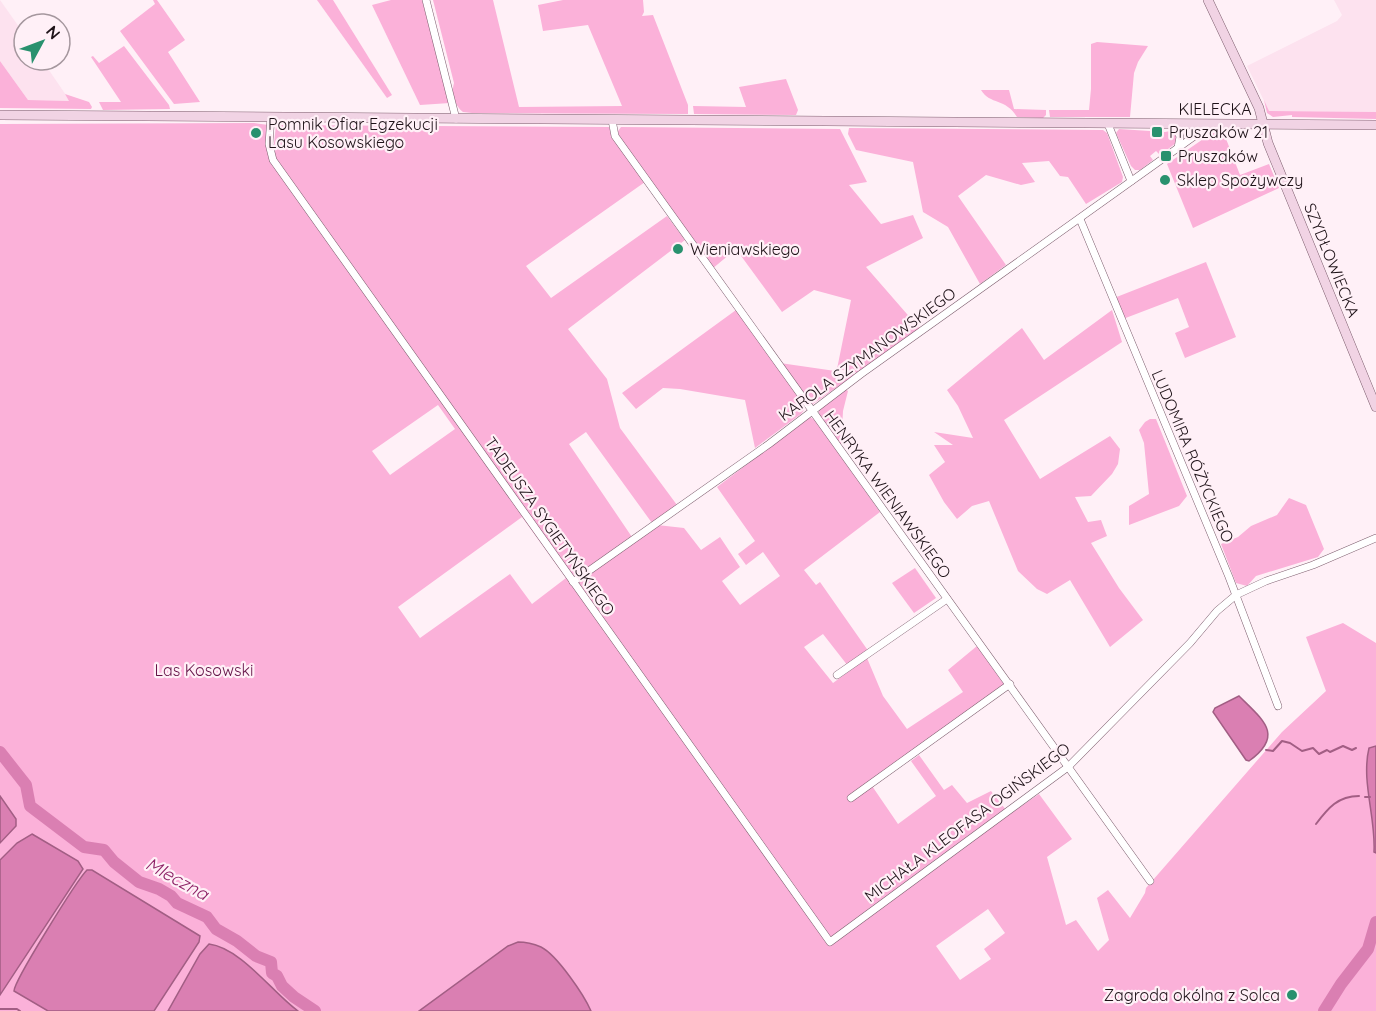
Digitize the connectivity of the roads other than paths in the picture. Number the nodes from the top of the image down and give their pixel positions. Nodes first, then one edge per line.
1 (426, 0) edge
2 (1208, 0) edge
3 (0, 115) edge
4 (271, 117) junction
5 (456, 119) junction
6 (612, 120) junction
7 (1108, 124) junction
8 (1176, 124) junction
9 (1209, 124) junction
10 (1262, 125) junction
11 (1376, 125) edge
12 (1178, 148) junction
13 (1131, 181) junction
14 (1080, 219) junction
15 (1376, 406) edge
16 (812, 411) junction
17 (1376, 538) edge
18 (573, 582) junction
19 (1236, 595) junction
20 (947, 599) junction
21 (837, 675) dead end
22 (1010, 684) junction
23 (1278, 706) dead end
24 (1068, 767) junction
25 (851, 798) dead end
26 (1150, 882) dead end
27 (830, 942) joint

1 - 5 street
2 - 10 main road, SZYDŁOWIECKA
3 - 4 main road, KIELECKA
4 - 5 main road, KIELECKA
4 - 18 street, TADEUSZA SYGIETYŃSKIEGO
5 - 6 main road, KIELECKA
6 - 7 main road, KIELECKA
6 - 16 street, HENRYKA WIENIAWSKIEGO
7 - 8 main road, KIELECKA
7 - 13 street
8 - 9 main road, KIELECKA
8 - 12 street
9 - 10 main road, KIELECKA
9 - 12 street, KAROLA SZYMANOWSKIEGO
10 - 11 main road, KIELECKA
10 - 15 main road, SZYDŁOWIECKA
12 - 13 street, KAROLA SZYMANOWSKIEGO
13 - 14 street, KAROLA SZYMANOWSKIEGO
14 - 16 street, KAROLA SZYMANOWSKIEGO
14 - 19 street, LUDOMIRA RÓŻYCKIEGO
16 - 18 street, KAROLA SZYMANOWSKIEGO
16 - 20 street, HENRYKA WIENIAWSKIEGO
17 - 19 street, MICHAŁA KLEOFASA OGIŃSKIEGO
18 - 27 street, TADEUSZA SYGIETYŃSKIEGO
19 - 23 street, LUDOMIRA RÓŻYCKIEGO
19 - 24 street, MICHAŁA KLEOFASA OGIŃSKIEGO
20 - 21 street
20 - 22 street, HENRYKA WIENIAWSKIEGO
22 - 24 street, HENRYKA WIENIAWSKIEGO
22 - 25 street
24 - 26 street, HENRYKA WIENIAWSKIEGO
24 - 27 street, MICHAŁA KLEOFASA OGIŃSKIEGO

